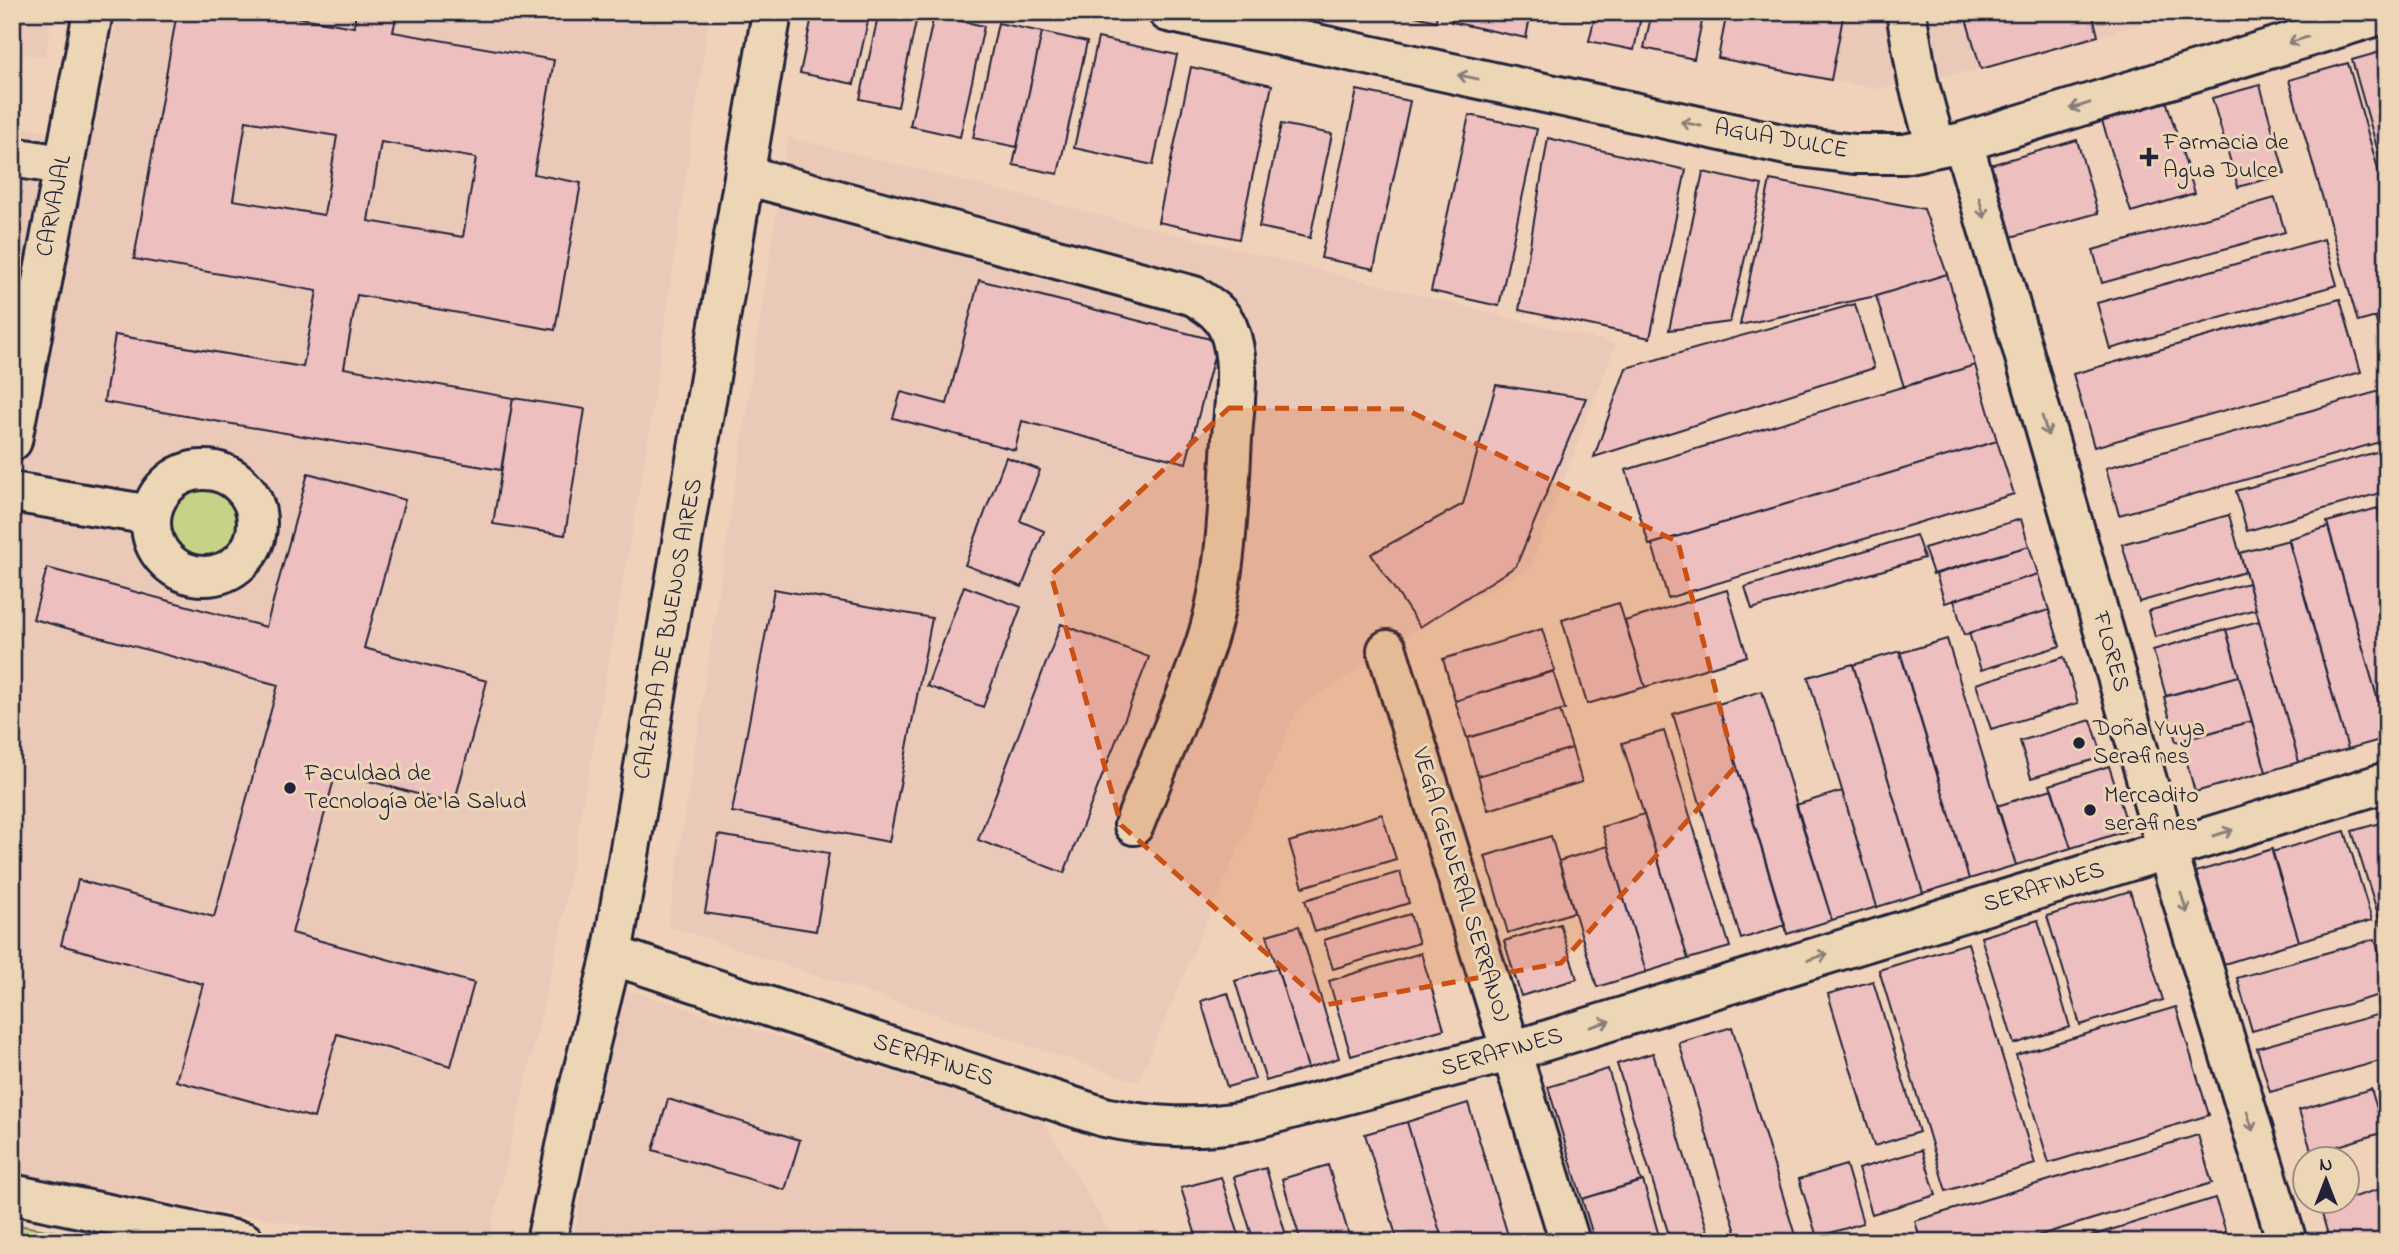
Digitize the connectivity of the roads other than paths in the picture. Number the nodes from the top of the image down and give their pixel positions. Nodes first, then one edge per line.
1 (93, 12) edge
2 (772, 12) edge
3 (1168, 12) edge
4 (1906, 12) edge
5 (2387, 13) edge
6 (1950, 145) junction
7 (12, 157) edge
8 (62, 165) junction
9 (745, 175) junction
10 (25, 291) edge
11 (12, 441) edge
12 (12, 492) edge
13 (151, 514) dead end
14 (1387, 650) dead end
15 (2387, 782) edge
16 (1133, 825) dead end
17 (2167, 850) junction
18 (612, 955) junction
19 (1512, 1051) junction
20 (12, 1194) edge
21 (244, 1242) edge
22 (546, 1242) edge
23 (1570, 1242) edge
24 (2287, 1242) edge

1 - 8 street, CARVAJAL
2 - 9 street, CALZADA DE BUENOS AIRES
6 -> 3 street, AGUA DULCE
4 - 6 street, FLORES
5 -> 6 street, AGUA DULCE
6 -> 17 street, FLORES
7 - 8 street
8 - 10 street, CARVAJAL
9 - 16 street
9 - 18 street, CALZADA DE BUENOS AIRES
10 - 11 street, CARVAJAL
12 - 13 street
14 - 19 street, VEGA (GENERAL SERRANO)
17 -> 15 street, SERAFINES
19 -> 17 street, SERAFINES
17 -> 24 street, FLORES
18 - 19 street, SERAFINES
18 - 22 street, CALZADA DE BUENOS AIRES
19 - 23 street, VEGA (GENERAL SERRANO)
20 - 21 street

